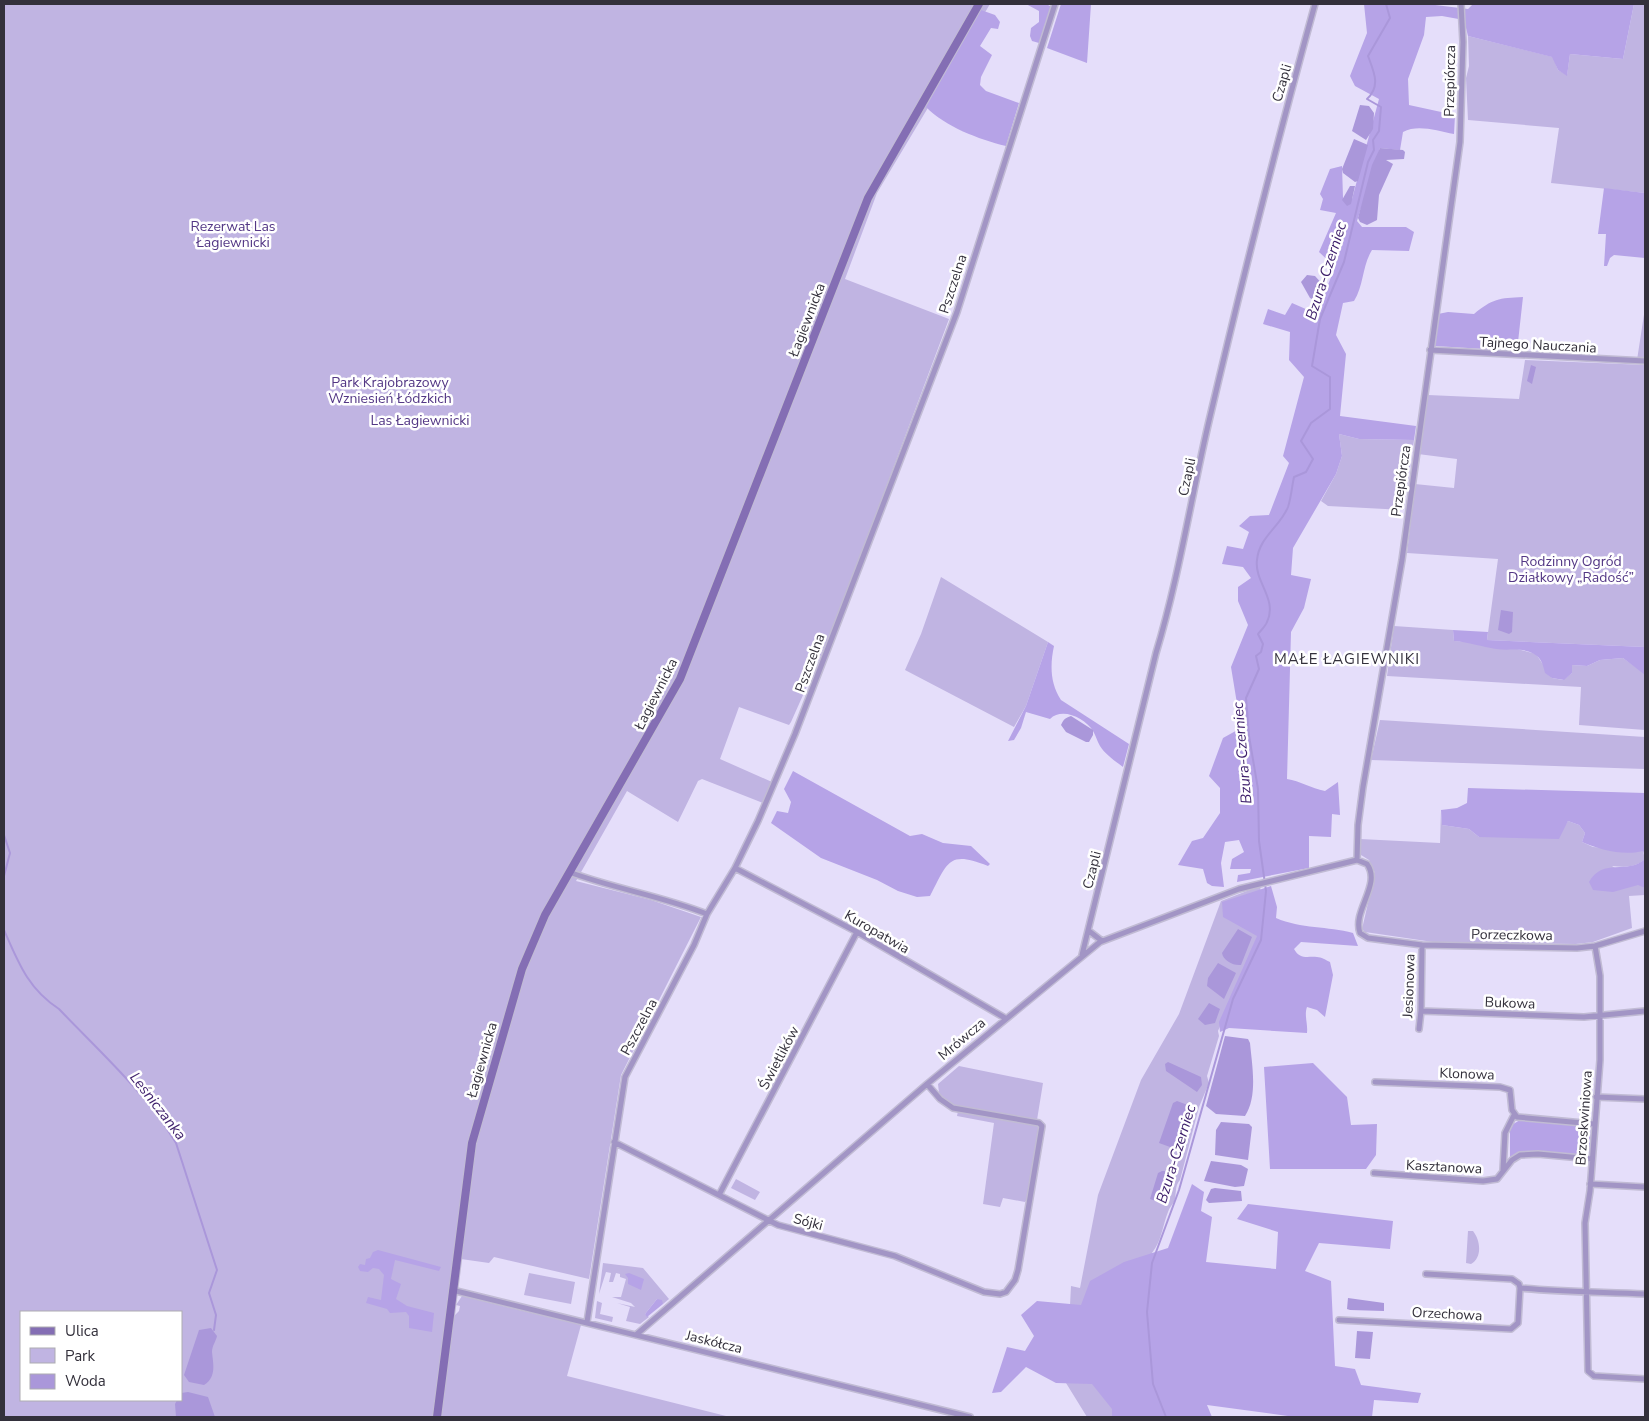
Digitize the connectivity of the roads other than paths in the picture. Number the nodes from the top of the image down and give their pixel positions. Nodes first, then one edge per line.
1 (979, 4) edge
2 (1055, 4) edge
3 (1315, 4) edge
4 (1461, 4) edge
5 (1430, 350) junction
6 (1645, 361) edge
7 (1358, 860) junction
8 (735, 868) junction
9 (569, 872) junction
10 (707, 914) junction
11 (1089, 931) junction
12 (1645, 931) edge
13 (857, 932) junction
14 (1102, 941) junction
15 (1422, 945) junction
16 (1595, 946) junction
17 (1082, 955) junction
18 (1421, 1011) junction
19 (1645, 1011) edge
20 (1598, 1016) junction
21 (1006, 1018) junction
22 (1419, 1029) dead end
23 (1375, 1082) dead end
24 (927, 1084) junction
25 (1596, 1097) junction
26 (1645, 1100) edge
27 (1514, 1115) junction
28 (1594, 1124) junction
29 (614, 1142) junction
30 (1592, 1159) junction
31 (1503, 1171) junction
32 (1374, 1173) dead end
33 (1590, 1184) junction
34 (1645, 1187) edge
35 (719, 1195) junction
36 (770, 1221) junction
37 (1426, 1274) dead end
38 (1520, 1288) junction
39 (452, 1290) junction
40 (1588, 1291) junction
41 (1645, 1294) edge
42 (1339, 1320) dead end
43 (587, 1322) junction
44 (637, 1334) junction
45 (1645, 1379) edge
46 (437, 1417) edge
47 (970, 1417) edge

1 - 9 street, Łagiewnicka
2 - 8 street, Pszczelna
3 - 11 street, Czapli
4 - 5 street, Przepiórcza
5 - 6 street, Tajnego Nauczania
5 - 7 street, Przepiórcza
7 - 14 street, Mrówcza
7 - 15 street, Porzeczkowa
8 - 10 street, Pszczelna
8 - 13 street, Kuropatwia
9 - 10 street
9 - 39 street, Łagiewnicka
10 - 29 street, Pszczelna
11 - 14 street
11 - 17 street, Czapli
12 - 16 street, Porzeczkowa
13 - 21 street, Kuropatwia
13 - 35 street, Świetlików
14 - 17 street, Mrówcza
15 - 16 street, Porzeczkowa
15 - 18 street, Jesionowa
16 - 20 street, Brzoskwiniowa
17 - 21 street, Mrówcza
18 - 20 street, Bukowa
18 - 22 street, Jesionowa
19 - 20 street, Bukowa
20 - 25 street, Brzoskwiniowa
21 - 24 street, Mrówcza
23 - 27 street, Klonowa
24 - 36 street, Mrówcza
24 - 36 street, Sójki
25 - 26 street
25 - 28 street, Brzoskwiniowa
27 - 28 street
27 - 31 street
28 - 30 street, Brzoskwiniowa
29 - 35 street, Sójki
29 - 43 street, Pszczelna
30 - 31 street, Kasztanowa
30 - 33 street, Brzoskwiniowa
31 - 32 street, Kasztanowa
33 - 34 street
33 - 40 street, Brzoskwiniowa
35 - 36 street, Sójki
36 - 44 street, Mrówcza
37 - 38 street
38 - 40 street
38 - 42 street, Orzechowa
39 - 43 street, Jaskółcza
39 - 46 street, Łagiewnicka
40 - 41 street
40 - 45 street, Brzoskwiniowa
43 - 44 street, Jaskółcza
44 - 47 street, Jaskółcza

